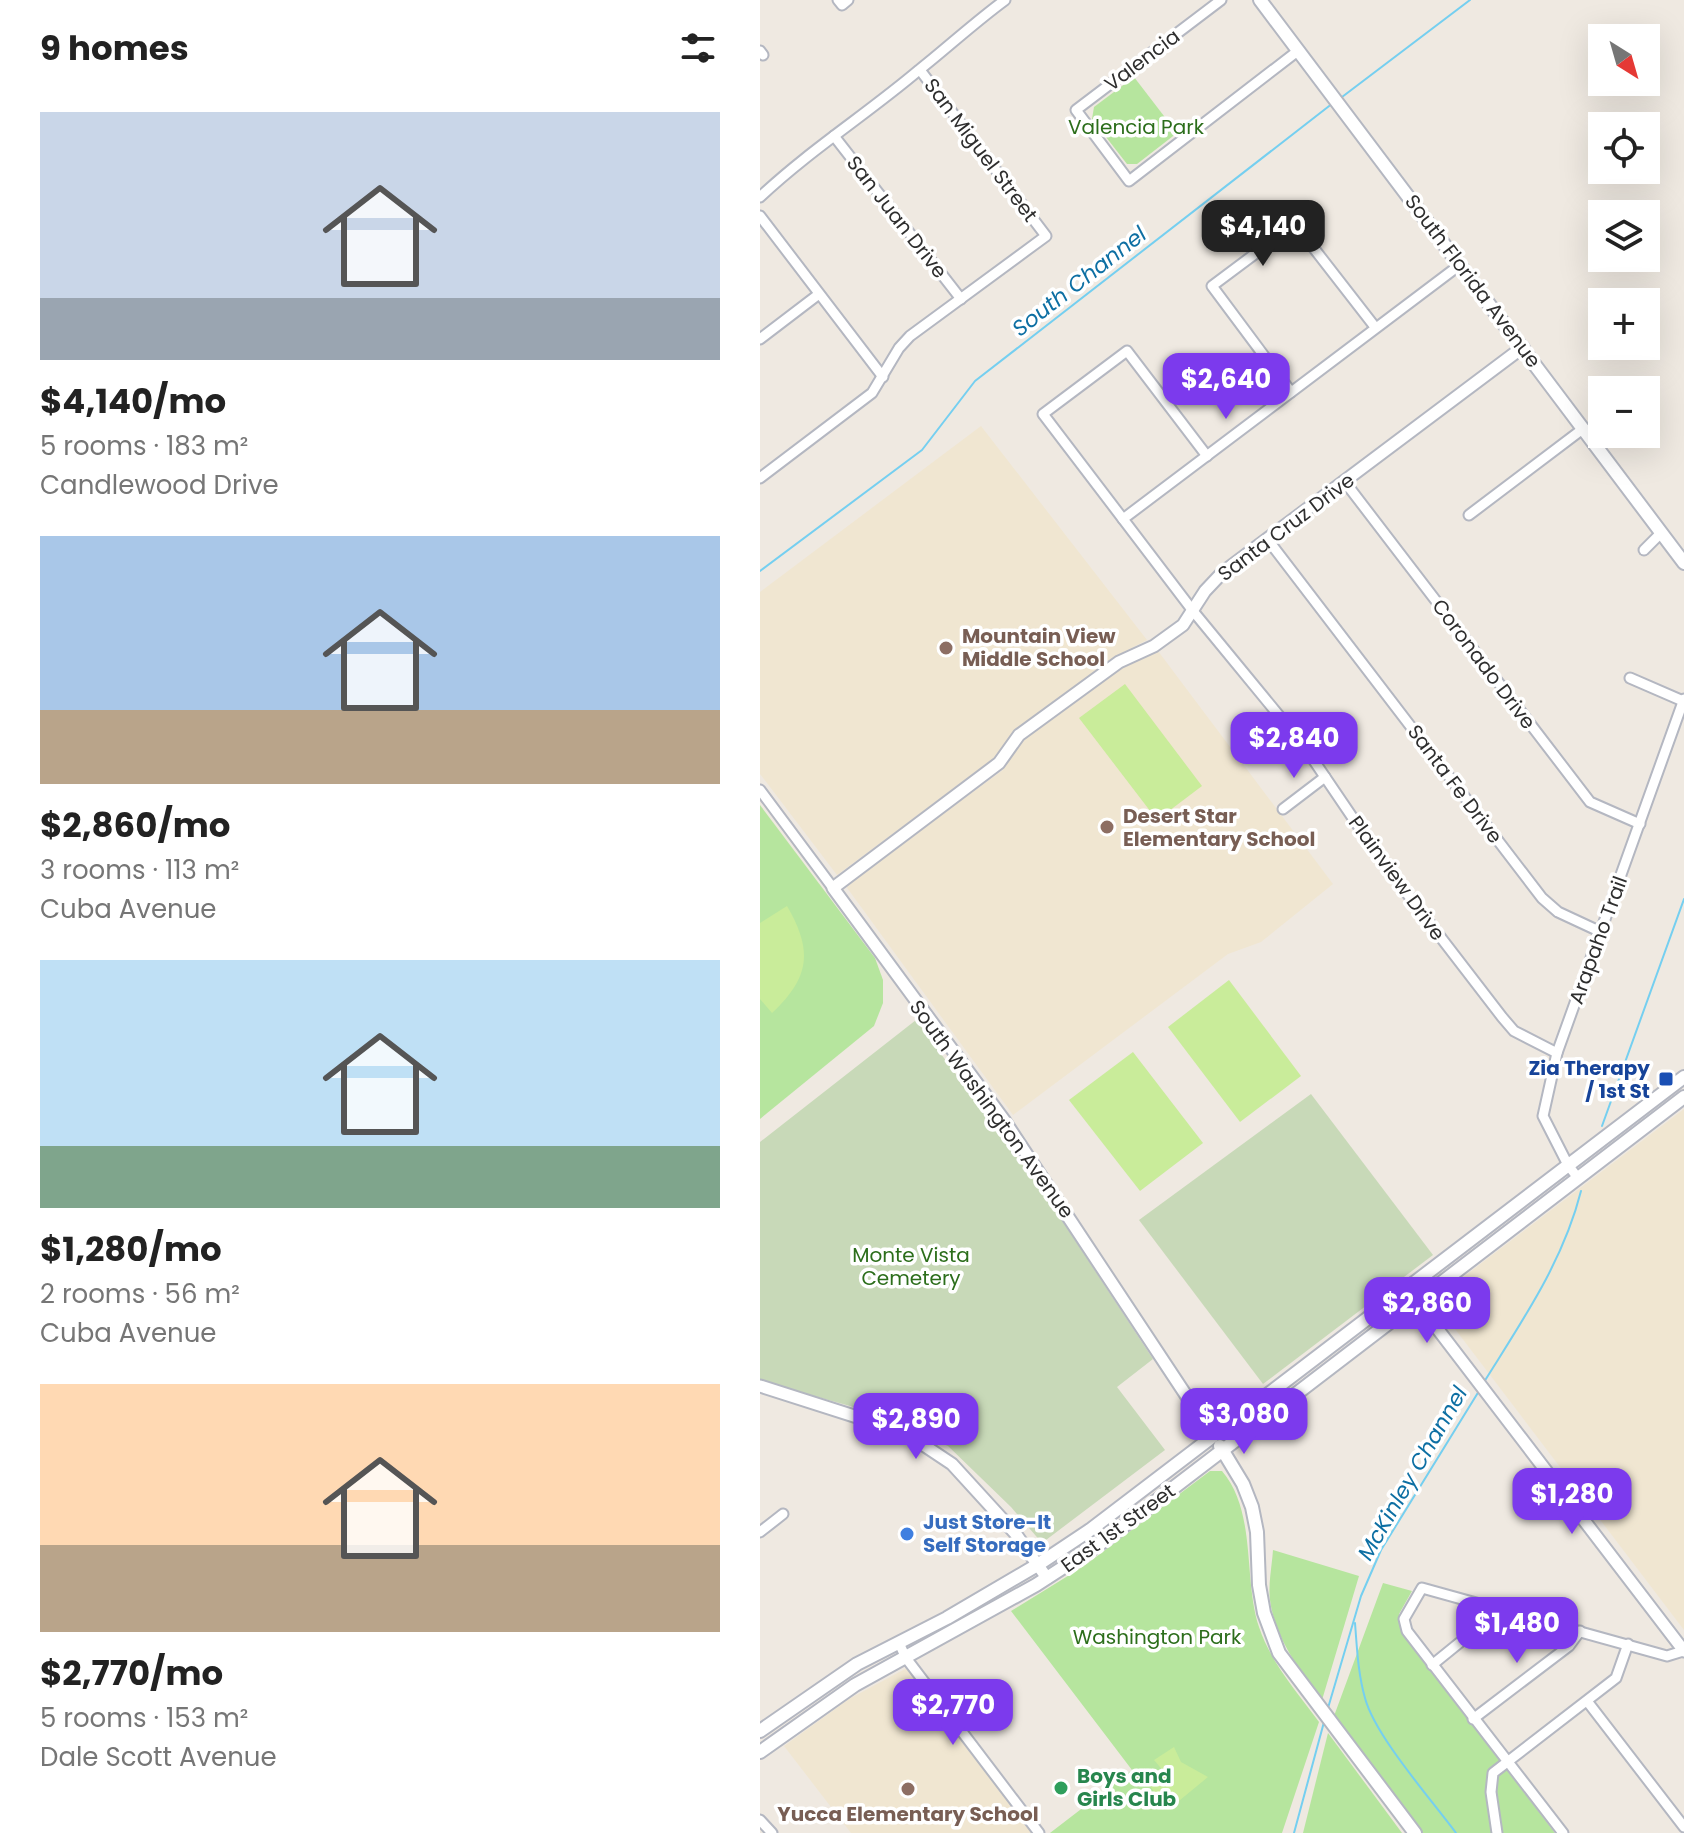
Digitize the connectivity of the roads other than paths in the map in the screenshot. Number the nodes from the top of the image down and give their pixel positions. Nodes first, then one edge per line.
1 (1005, 0) edge
2 (1221, 0) edge
3 (1260, 0) edge
4 (1299, 50) junction
5 (920, 70) junction
6 (834, 136) junction
7 (760, 197) edge
8 (760, 216) edge
9 (1461, 264) junction
10 (819, 294) junction
11 (961, 299) junction
12 (1375, 327) junction
13 (760, 339) edge
14 (1523, 347) junction
15 (883, 377) junction
16 (1291, 392) junction
17 (1584, 428) junction
18 (1207, 456) junction
19 (760, 478) edge
20 (1345, 482) junction
21 (1469, 515) dead end
22 (1123, 519) junction
23 (1661, 533) junction
24 (1268, 540) junction
25 (1644, 550) dead end
26 (1684, 563) edge
27 (1193, 611) junction
28 (1630, 678) dead end
29 (1683, 700) edge
30 (1325, 777) junction
31 (760, 790) edge
32 (1283, 809) dead end
33 (1640, 824) junction
34 (833, 888) junction
35 (1601, 932) junction
36 (1557, 1053) junction
37 (1684, 1077) edge
38 (1684, 1097) edge
39 (1568, 1165) junction
40 (1578, 1178) junction
41 (1490, 1225) junction
42 (1498, 1238) junction
43 (1407, 1289) junction
44 (1415, 1301) junction
45 (760, 1386) edge
46 (1213, 1436) junction
47 (1223, 1450) junction
48 (783, 1514) dead end
49 (760, 1532) edge
50 (1039, 1564) junction
51 (1047, 1578) junction
52 (1501, 1609) junction
53 (1580, 1631) junction
54 (899, 1643) junction
55 (1628, 1644) junction
56 (1684, 1651) edge
57 (906, 1658) junction
58 (1432, 1665) junction
59 (1587, 1701) junction
60 (1473, 1719) junction
61 (762, 1727) edge
62 (760, 1752) edge
63 (1508, 1762) junction
64 (1684, 1827) edge
65 (1039, 1833) edge
66 (1415, 1833) edge
67 (1497, 1833) edge
68 (1563, 1833) edge

1 - 5 street
2 - 4 street, Valencia
3 - 4 main road, South Florida Avenue
4 - 9 main road, South Florida Avenue
5 - 6 street
5 - 11 street, San Miguel Street
6 - 7 street
6 - 11 street, San Juan Drive
8 - 10 street
9 - 12 street
9 - 14 main road, South Florida Avenue
10 - 13 street
10 - 15 street
11 - 15 street, San Miguel Street
12 - 16 street
12 - 16 street
14 - 17 main road, South Florida Avenue
14 - 20 street, Santa Cruz Drive
15 - 19 street, San Miguel Street
16 - 18 street
17 - 21 street
17 - 23 main road, South Florida Avenue
18 - 22 street
18 - 22 street, Plainview Drive
20 - 24 street, Santa Cruz Drive
20 - 33 street, Coronado Drive
22 - 27 street, Plainview Drive
23 - 25 street
23 - 26 main road, South Florida Avenue
24 - 27 street, Santa Cruz Drive
24 - 35 street, Santa Fe Drive
27 - 30 street, Plainview Drive
27 - 34 street, Santa Cruz Drive
28 - 29 street
29 - 33 street, Arapaho Trail
30 - 32 street
30 - 36 street, Plainview Drive
31 - 34 street, South Washington Avenue
33 - 35 street, Arapaho Trail
34 - 46 street, South Washington Avenue
35 - 36 street, Arapaho Trail
36 - 39 street, Arapaho Trail
37 - 39 main road, East 1st Street
38 - 40 main road, East 1st Street
39 - 40 street, Arapaho Trail
39 - 41 main road, East 1st Street
40 - 42 main road, East 1st Street
41 - 42 street
41 - 43 main road, East 1st Street
42 - 44 main road, East 1st Street
43 - 44 street
43 - 46 main road, East 1st Street
44 - 47 main road, East 1st Street
44 - 56 street
45 - 50 street
46 - 47 main road
46 - 50 main road, East 1st Street
47 - 51 main road, East 1st Street
47 - 66 main road
48 - 49 street
50 - 51 street
50 - 54 main road, East 1st Street
51 - 57 main road, East 1st Street
52 - 53 street
52 - 58 street
52 - 58 street
53 - 55 street
53 - 60 street
54 - 57 street
54 - 61 main road, East 1st Street
55 - 56 street
55 - 59 street
57 - 62 main road, East 1st Street
57 - 65 street
58 - 60 street
59 - 63 street
59 - 64 street
60 - 63 street
63 - 67 street
63 - 68 street

